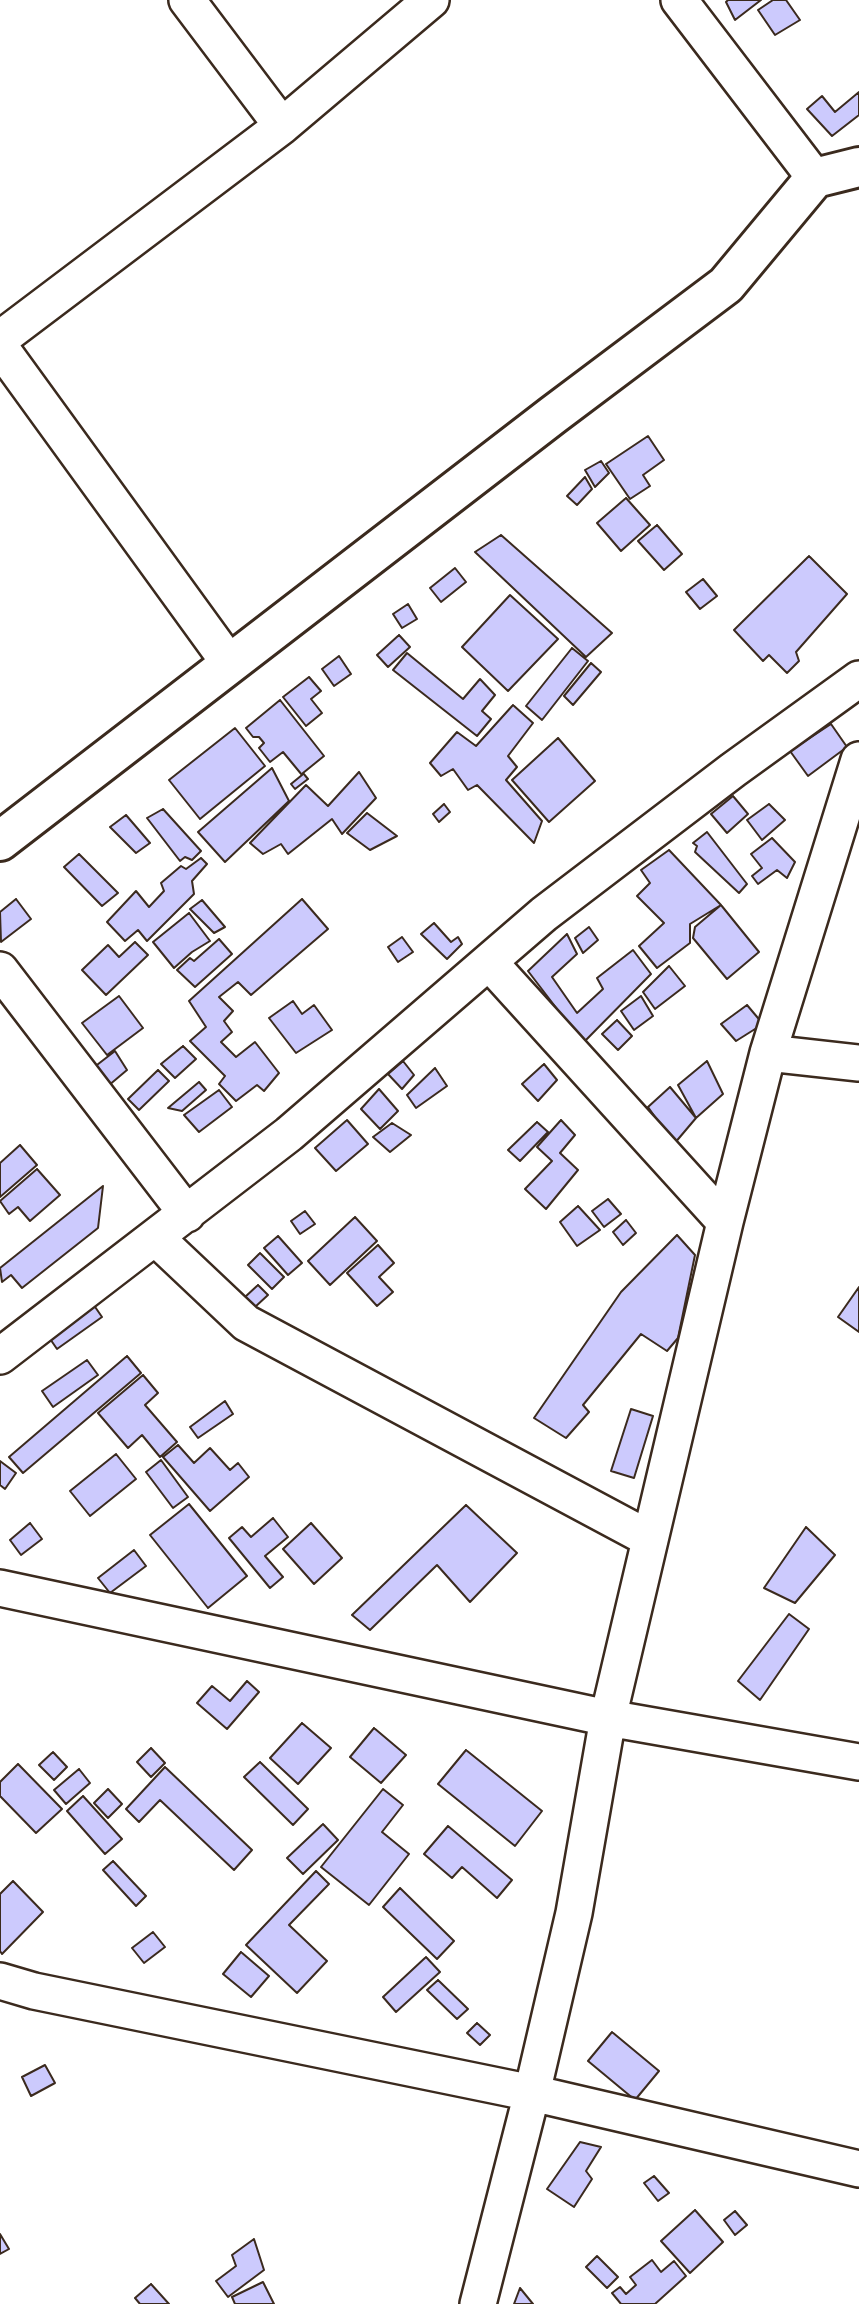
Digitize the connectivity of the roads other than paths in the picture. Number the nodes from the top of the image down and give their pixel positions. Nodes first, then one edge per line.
1 (187, 0) edge
2 (431, 0) edge
3 (679, 0) edge
4 (282, 125) junction
5 (859, 167) edge
6 (815, 178) junction
7 (0, 339) edge
8 (0, 347) edge
9 (230, 664) junction
10 (859, 679) edge
11 (859, 760) edge
12 (0, 841) edge
13 (489, 962) junction
14 (0, 970) edge
15 (768, 1053) junction
16 (859, 1063) edge
17 (187, 1214) junction
18 (725, 1222) junction
19 (156, 1238) junction
20 (0, 1356) edge
21 (648, 1538) junction
22 (0, 1588) edge
23 (608, 1718) junction
24 (859, 1762) edge
25 (0, 1981) edge
26 (532, 2093) junction
27 (859, 2169) edge
28 (478, 2304) edge

1 - 4 street
2 - 4 street
3 - 6 street
4 - 7 street
5 - 6 street
6 - 9 street
8 - 9 street
9 - 12 street
10 - 13 street
11 - 15 street
13 - 17 street
13 - 18 street
14 - 17 street
15 - 16 street
15 - 18 street
17 - 19 street
18 - 21 street
19 - 20 street
19 - 21 street
21 - 23 street
22 - 23 street
23 - 24 street
23 - 26 street
25 - 26 street
26 - 27 street
26 - 28 street

